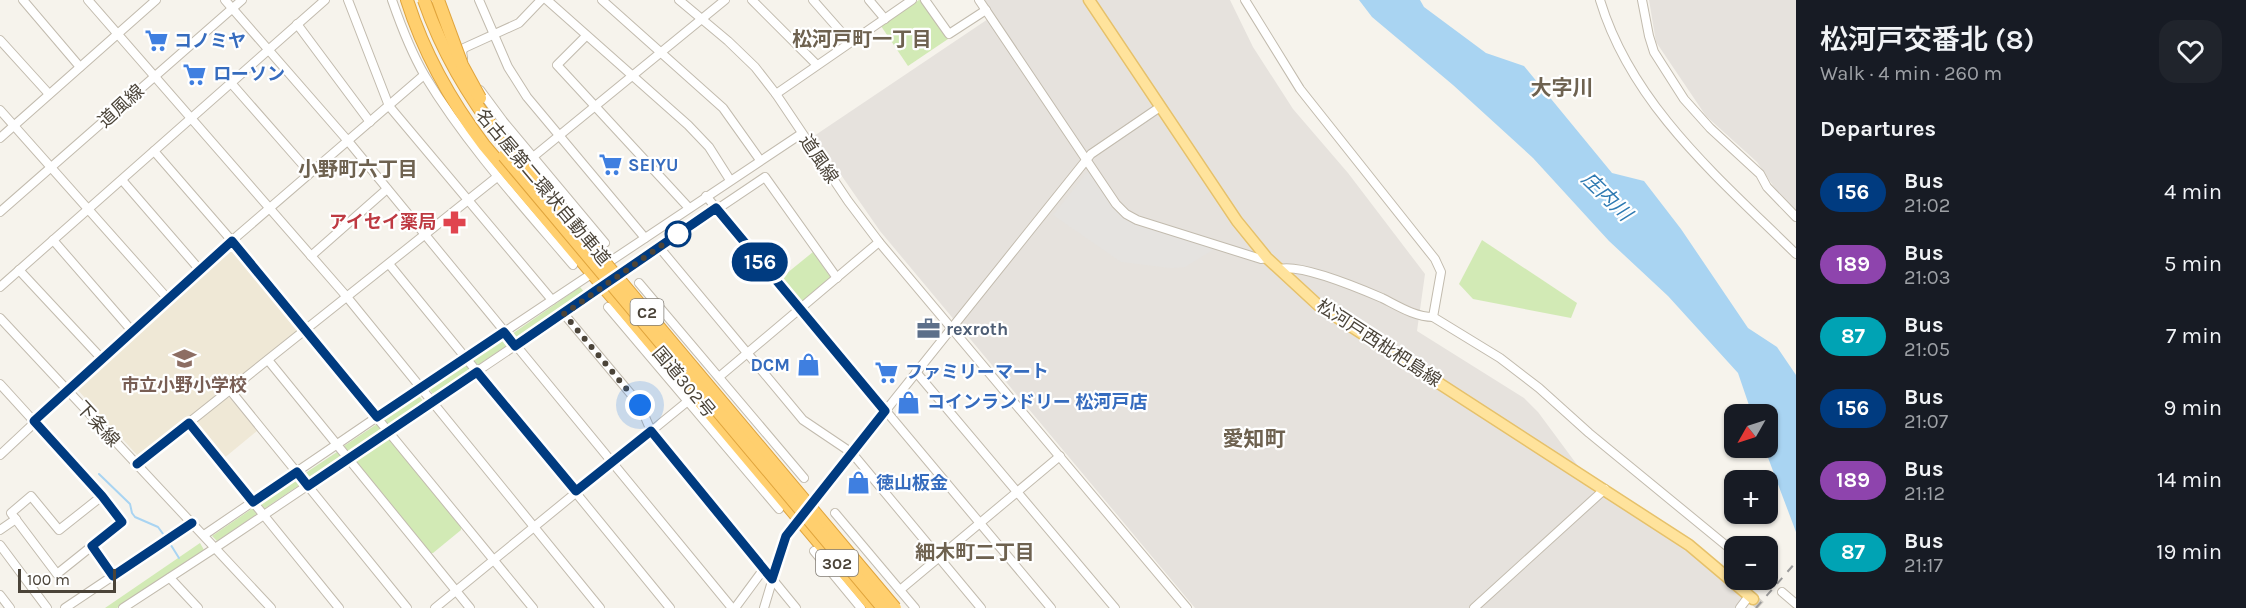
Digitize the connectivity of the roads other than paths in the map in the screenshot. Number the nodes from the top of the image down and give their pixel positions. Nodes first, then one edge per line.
1 (23, 0) edge
2 (88, 0) edge
3 (156, 0) edge
4 (225, 0) edge
5 (242, 0) edge
6 (325, 0) edge
7 (348, 0) edge
8 (392, 0) edge
9 (407, 0) edge
10 (416, 0) edge
11 (424, 0) edge
12 (438, 0) edge
13 (478, 0) edge
14 (542, 0) edge
15 (547, 0) edge
16 (602, 0) edge
17 (679, 0) edge
18 (724, 0) edge
19 (752, 0) edge
20 (813, 0) edge
21 (869, 0) edge
22 (912, 0) edge
23 (925, 0) edge
24 (980, 0) edge
25 (1089, 0) edge
26 (1245, 0) edge
27 (1600, 0) edge
28 (1642, 0) edge
29 (232, 9) junction
30 (986, 10) junction
31 (700, 18) junction
32 (885, 19) junction
33 (297, 24) junction
34 (118, 34) junction
35 (493, 36) junction
36 (586, 36) junction
37 (0, 40) edge
38 (850, 42) junction
39 (268, 50) junction
40 (661, 50) junction
41 (817, 65) junction
42 (80, 67) junction
43 (424, 75) junction
44 (631, 75) junction
45 (154, 77) junction
46 (231, 83) junction
47 (49, 94) junction
48 (776, 94) junction
49 (594, 105) junction
50 (388, 106) junction
51 (1160, 107) junction
52 (0, 110) edge
53 (190, 119) junction
54 (370, 122) junction
55 (14, 126) junction
56 (801, 134) junction
57 (558, 136) junction
58 (0, 138) edge
59 (348, 141) junction
60 (154, 151) junction
61 (533, 157) junction
62 (760, 160) junction
63 (1086, 160) junction
64 (52, 168) junction
65 (310, 173) junction
66 (497, 177) junction
67 (122, 180) junction
68 (730, 180) junction
69 (554, 182) junction
70 (387, 189) junction
71 (706, 196) junction
72 (468, 201) junction
73 (269, 208) junction
74 (689, 208) junction
75 (716, 208) junction
76 (88, 209) junction
77 (0, 212) edge
78 (1796, 217) edge
79 (546, 219) junction
80 (569, 219) junction
81 (425, 235) junction
82 (645, 238) junction
83 (53, 240) junction
84 (232, 241) junction
85 (879, 242) junction
86 (605, 243) dead end
87 (659, 247) junction
88 (1796, 254) edge
89 (311, 256) junction
90 (1268, 258) junction
91 (389, 264) junction
92 (573, 265) dead end
93 (199, 269) junction
94 (1280, 269) junction
95 (19, 270) junction
96 (592, 274) junction
97 (837, 278) junction
98 (639, 283) dead end
99 (603, 286) junction
100 (0, 287) edge
101 (347, 297) junction
102 (168, 299) junction
103 (552, 300) junction
104 (609, 307) dead end
105 (800, 309) junction
106 (564, 314) junction
107 (0, 318) edge
108 (629, 318) junction
109 (1433, 318) junction
110 (674, 324) junction
111 (951, 327) junction
112 (306, 330) junction
113 (132, 331) junction
114 (504, 332) junction
115 (515, 346) junction
116 (649, 348) junction
117 (748, 353) junction
118 (466, 358) junction
119 (102, 359) junction
120 (268, 360) junction
121 (477, 372) junction
122 (916, 372) junction
123 (719, 377) junction
124 (0, 384) edge
125 (421, 388) junction
126 (67, 390) junction
127 (230, 390) junction
128 (688, 401) junction
129 (433, 402) junction
130 (885, 411) junction
131 (377, 417) junction
132 (34, 421) junction
133 (189, 423) junction
134 (762, 428) junction
135 (651, 431) junction
136 (389, 432) junction
137 (337, 444) junction
138 (852, 453) junction
139 (0, 454) edge
140 (1060, 456) junction
141 (348, 459) junction
142 (612, 462) junction
143 (137, 464) junction
144 (756, 468) junction
145 (297, 472) junction
146 (804, 478) dead end
147 (757, 484) junction
148 (308, 486) junction
149 (772, 487) junction
150 (1605, 489) junction
151 (576, 491) junction
152 (1017, 492) junction
153 (102, 496) junction
154 (253, 502) junction
155 (779, 509) dead end
156 (835, 513) dead end
157 (264, 515) junction
158 (16, 519) junction
159 (799, 519) junction
160 (192, 523) junction
161 (980, 524) junction
162 (533, 526) junction
163 (0, 530) edge
164 (204, 536) junction
165 (1724, 544) edge
166 (0, 545) edge
167 (92, 546) junction
168 (215, 548) junction
169 (818, 548) junction
170 (865, 549) junction
171 (939, 558) junction
172 (493, 560) junction
173 (764, 570) junction
174 (113, 576) junction
175 (170, 578) junction
176 (772, 579) junction
177 (845, 581) junction
178 (900, 590) junction
179 (456, 591) junction
180 (1782, 592) dead end
181 (0, 595) edge
182 (1751, 597) joint
183 (1796, 604) edge
184 (133, 605) edge
185 (1181, 606) edge
186 (10, 608) edge
187 (47, 608) edge
188 (65, 608) edge
189 (123, 608) edge
190 (198, 608) edge
191 (271, 608) edge
192 (339, 608) edge
193 (407, 608) edge
194 (435, 608) edge
195 (470, 608) edge
196 (533, 608) edge
197 (600, 608) edge
198 (670, 608) edge
199 (733, 608) edge
200 (764, 608) edge
201 (796, 608) edge
202 (861, 608) edge
203 (874, 608) edge
204 (883, 608) edge
205 (895, 608) edge
206 (915, 608) edge
207 (981, 608) edge
208 (1051, 608) edge
209 (1115, 608) edge
210 (1474, 608) edge
211 (1740, 608) edge

1 - 42 street
2 - 34 street
3 - 34 street
4 - 29 street
5 - 29 street, 道風線
6 - 33 street
7 - 50 street
8 - 43 street
9 - 79 highway, 国道302号 / 302
10 - 204 highway, 名古屋第二環状自動車道 / C2, bridge
11 - 80 highway, 名古屋第二環状自動車道 / C2, bridge
12 - 80 highway, bridge
13 - 35 street
14 - 35 street
15 - 36 street
16 - 40 street
17 - 31 street, 道風線
18 - 31 street
19 - 41 street
20 - 38 street
21 - 32 street
22 - 32 street
23 - 30 street
24 - 30 street
25 - 51 main road, 松河戸西枇杷島線
26 - 109 street
27 - 88 street
28 - 78 street
29 - 39 street
29 - 45 street, 道風線
30 - 63 street
31 - 40 street
31 - 48 street, 道風線
32 - 38 street
33 - 39 street
33 - 54 street
34 - 42 street
34 - 45 street
35 - 57 street
35 - 61 street
36 - 44 street
36 - 49 street
37 - 47 street
38 - 41 street
39 - 46 street
39 - 59 street
40 - 44 street
40 - 62 street
41 - 48 street
42 - 47 street
43 - 50 street
43 - 66 street
44 - 49 street
44 - 68 street
45 - 53 street
45 - 64 street, 道風線
46 - 53 street
46 - 65 street
47 - 55 street
48 - 56 street, 道風線
49 - 57 street
49 - 74 street
50 - 54 street
50 - 72 street
51 - 63 street
51 - 90 main road, 松河戸西枇杷島線
52 - 55 street
53 - 60 street
53 - 73 street
54 - 59 street
55 - 58 street
55 - 64 street
56 - 62 street
56 - 85 street, 道風線
57 - 61 street
57 - 82 street
59 - 65 street
59 - 70 street
60 - 67 street
60 - 84 street
61 - 69 street
62 - 68 street
63 - 90 street
63 - 111 street
64 - 76 street
64 - 77 street, 道風線
65 - 73 street
66 - 72 street
66 - 92 street
67 - 76 street
67 - 93 street
68 - 71 street
69 - 79 street
69 - 86 street
70 - 81 street
70 - 89 street
71 - 74 street
71 - 75 street
72 - 81 street
72 - 103 street
73 - 84 street
73 - 89 street
74 - 82 street
75 - 87 street
75 - 97 street
75 - 105 street
76 - 83 street
76 - 102 street
79 - 96 highway, 国道302号 / 302
80 - 205 highway, 名古屋第二環状自動車道 / C2, bridge
81 - 91 street
81 - 114 street
82 - 96 street
83 - 95 street
83 - 113 street
84 - 93 street
84 - 112 street
85 - 97 street
85 - 111 street, 道風線
87 - 99 street
87 - 117 street
89 - 101 street
90 - 94 main road, 松河戸西枇杷島線
91 - 101 street
91 - 118 street
93 - 102 street
94 - 109 street
94 - 150 main road, 松河戸西枇杷島線
95 - 100 street
95 - 119 street
96 - 99 highway, 国道302号 / 302
96 - 103 street
97 - 105 street
98 - 110 street
99 - 106 street
99 - 108 highway, 国道302号 / 302
101 - 112 street
101 - 125 street
102 - 113 street
103 - 114 street
104 - 116 street
105 - 117 street
105 - 130 street
106 - 115 street
106 - 135 street
107 - 126 street, 下条線
108 - 110 street
108 - 116 highway, 国道302号 / 302
109 - 165 street
110 - 123 street
111 - 122 street
111 - 140 street, 道風線
112 - 120 street
112 - 131 street
113 - 119 street
114 - 115 street
114 - 118 street
115 - 121 street
115 - 142 street
116 - 128 street
116 - 144 highway, 国道302号 / 302
117 - 123 street
117 - 138 street
118 - 121 street
118 - 125 street
119 - 126 street
120 - 127 street
120 - 137 street
121 - 129 street
121 - 151 street
122 - 130 street
122 - 152 street
123 - 134 street
124 - 132 street
125 - 129 street
125 - 131 street
126 - 132 street
126 - 143 street, 下条線
127 - 133 street
127 - 145 street
128 - 135 street
128 - 147 street
129 - 136 street
129 - 162 street
130 - 138 street
130 - 161 street
131 - 136 street
131 - 137 street
132 - 139 street
132 - 153 street
133 - 143 street
133 - 154 street
134 - 144 street
134 - 146 street
135 - 142 street
135 - 173 street
136 - 141 street
136 - 172 street
137 - 141 street
137 - 145 street
138 - 159 street
138 - 171 street
140 - 152 street
140 - 185 street, 道風線
141 - 148 street
141 - 179 street
142 - 151 street
142 - 199 street
143 - 160 street, 下条線
144 - 149 highway, 国道302号 / 302
145 - 148 street
145 - 154 street
147 - 149 street
147 - 155 street
148 - 157 street
148 - 193 street
149 - 159 highway, 国道302号 / 302
150 - 182 main road, 松河戸西枇杷島線
150 - 210 street
151 - 162 street
151 - 198 street
152 - 161 street
152 - 209 street
153 - 158 street
153 - 167 street
154 - 157 street
154 - 164 street
156 - 170 street
157 - 168 street
157 - 192 street
158 - 163 street
158 - 167 street
159 - 169 highway, 国道302号 / 302
159 - 176 street
160 - 164 street, 下条線
160 - 174 street
161 - 171 street
161 - 208 street
162 - 172 street
162 - 197 street
164 - 168 street, 下条線
166 - 187 street
167 - 174 street
168 - 175 street
168 - 191 street, 下条線
169 - 170 street
169 - 177 highway, 国道302号 / 302
170 - 178 street
171 - 178 street
171 - 207 street
172 - 179 street
172 - 196 street
173 - 176 street
173 - 199 street
174 - 188 street
175 - 184 street
175 - 190 street
176 - 200 street
176 - 201 street
177 - 202 street
177 - 203 highway, 国道302号 / 302
178 - 206 street
179 - 194 street
179 - 195 street
180 - 183 street
181 - 186 street
182 - 211 street
184 - 189 street

